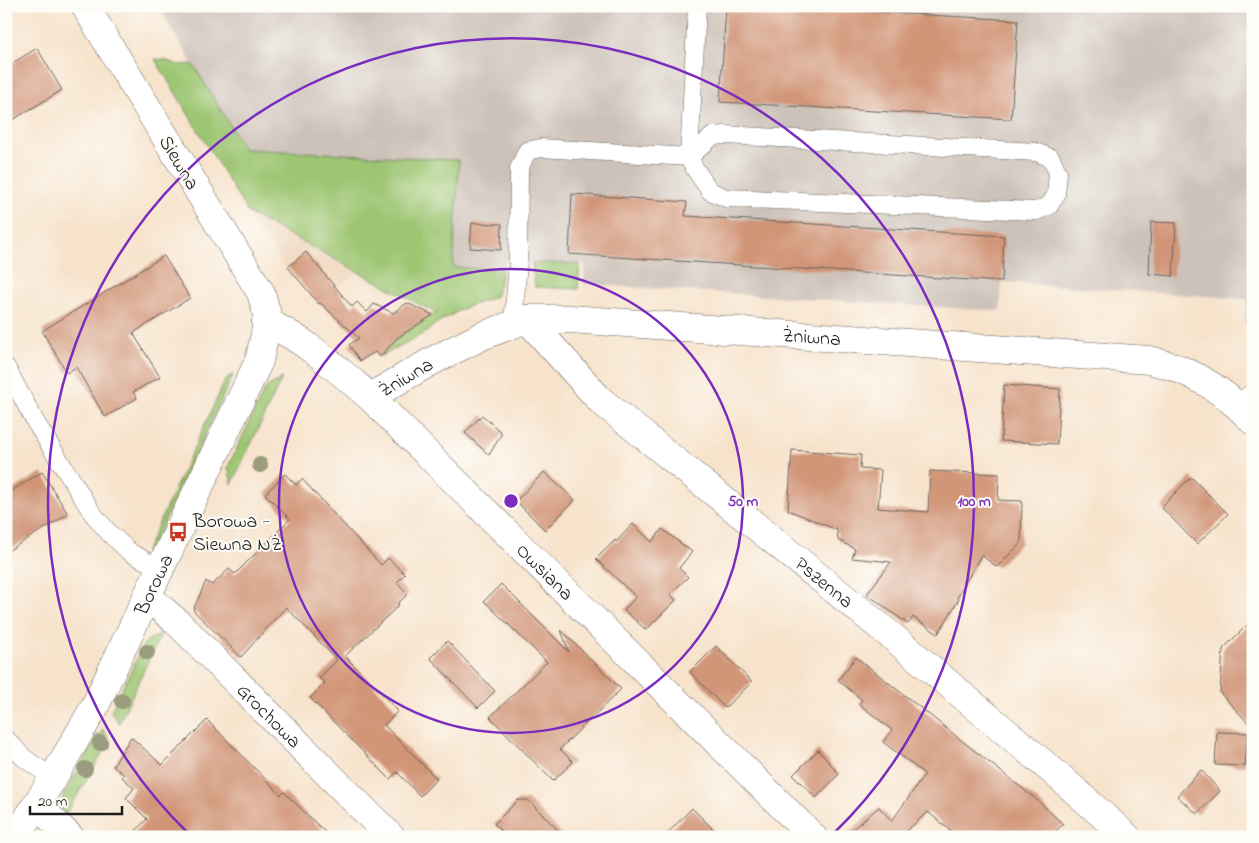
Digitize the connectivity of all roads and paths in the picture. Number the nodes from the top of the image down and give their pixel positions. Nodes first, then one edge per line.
1 (85, 6) edge
2 (697, 6) edge
3 (689, 157) junction
4 (520, 321) junction
5 (266, 322) junction
6 (6, 367) edge
7 (370, 397) junction
8 (1247, 406) edge
9 (161, 569) junction
10 (147, 596) junction
11 (6, 739) edge
12 (53, 778) junction
13 (37, 806) junction
14 (16, 837) edge
15 (70, 837) edge
16 (391, 837) edge
17 (813, 837) edge
18 (1127, 837) edge

1 - 5 street, Siewna
2 - 3 lane
3 - 3 lane
3 - 4 lane
4 - 7 street, Żniwna
4 - 8 street, Żniwna
4 - 18 street, Pszenna
5 - 7 street, Owsiana
5 - 9 street, Borowa
6 - 9 lane
7 - 17 street, Owsiana
9 - 10 street, Borowa
10 - 12 street, Borowa
10 - 16 street, Grochowa
11 - 12 lane
12 - 13 street, Borowa
13 - 14 street, Borowa
13 - 15 street

